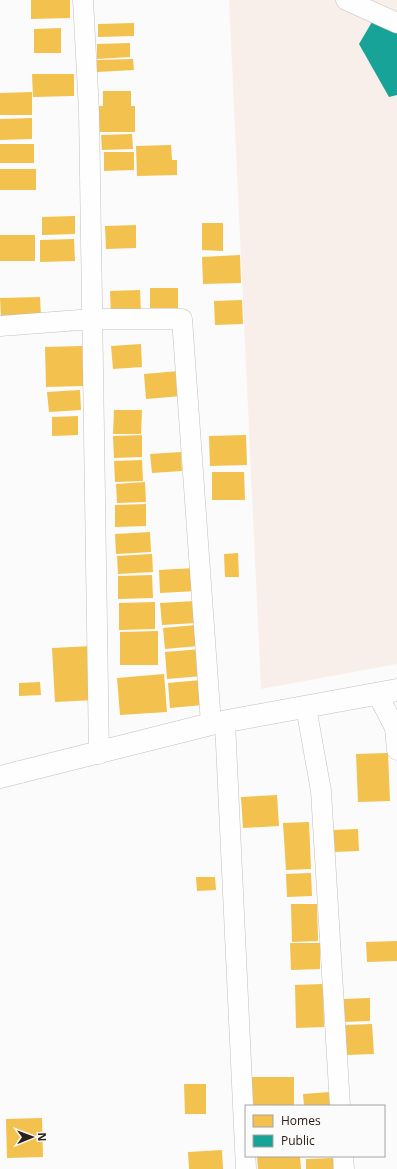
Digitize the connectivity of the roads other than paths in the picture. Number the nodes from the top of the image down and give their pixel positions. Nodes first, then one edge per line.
1 (83, 0) edge
2 (346, 0) edge
3 (397, 23) edge
4 (93, 319) junction
5 (0, 326) edge
6 (387, 691) edge
7 (306, 706) junction
8 (218, 723) junction
9 (397, 750) edge
10 (99, 754) junction
11 (0, 777) edge
12 (340, 1105) edge
13 (245, 1153) edge
14 (245, 1157) edge
15 (343, 1157) edge
16 (246, 1169) edge
17 (344, 1169) edge

1 - 4 street
2 - 3 street
4 - 5 street
4 - 8 street
4 - 10 street
6 - 7 street
6 - 9 street
7 - 8 street
7 - 12 street
8 - 10 street
8 - 13 street
10 - 11 street
14 - 16 street
15 - 17 street

